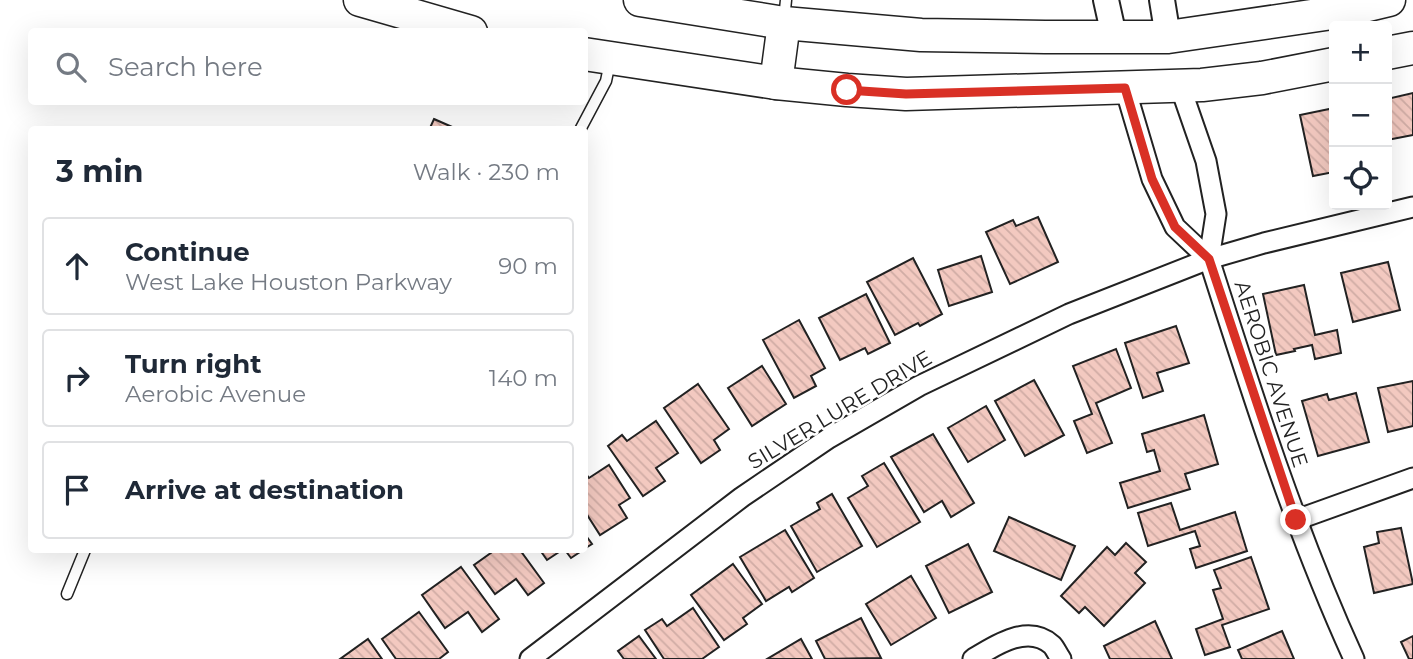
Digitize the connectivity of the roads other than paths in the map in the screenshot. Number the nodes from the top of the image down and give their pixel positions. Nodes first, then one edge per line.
1 (360, 0) edge
2 (640, 0) edge
3 (1106, 0) edge
4 (1162, 0) edge
5 (1390, 0) edge
6 (1338, 6) edge
7 (785, 12) edge
8 (457, 28) edge
9 (1114, 36) junction
10 (1168, 37) junction
11 (1413, 48) edge
12 (1392, 52) edge
13 (598, 56) edge
14 (1329, 65) edge
15 (776, 83) junction
16 (1180, 86) junction
17 (1125, 88) junction
18 (582, 126) edge
19 (1413, 207) edge
20 (1209, 259) junction
21 (1413, 478) edge
22 (1296, 520) junction
23 (84, 553) edge
24 (67, 594) dead end
25 (530, 659) edge
26 (973, 659) edge
27 (1061, 659) edge
28 (1354, 659) edge

1 - 8 main road
2 - 7 main road
3 - 9 street
4 - 10 street
5 - 6 main road
6 - 10 main road
7 - 9 main road
7 - 15 main road
9 - 10 main road
9 - 17 main road
10 - 16 main road
11 - 12 main road
13 - 15 main road
13 - 18 lane
14 - 16 main road
15 - 17 main road
16 - 17 main road
16 - 20 street, AEROBIC AVENUE
17 - 20 street, AEROBIC AVENUE
19 - 20 street, SILVER LURE DRIVE
20 - 22 street, AEROBIC AVENUE
20 - 25 street, SILVER LURE DRIVE
21 - 22 street
22 - 28 street, AEROBIC AVENUE
23 - 24 lane
26 - 27 street

